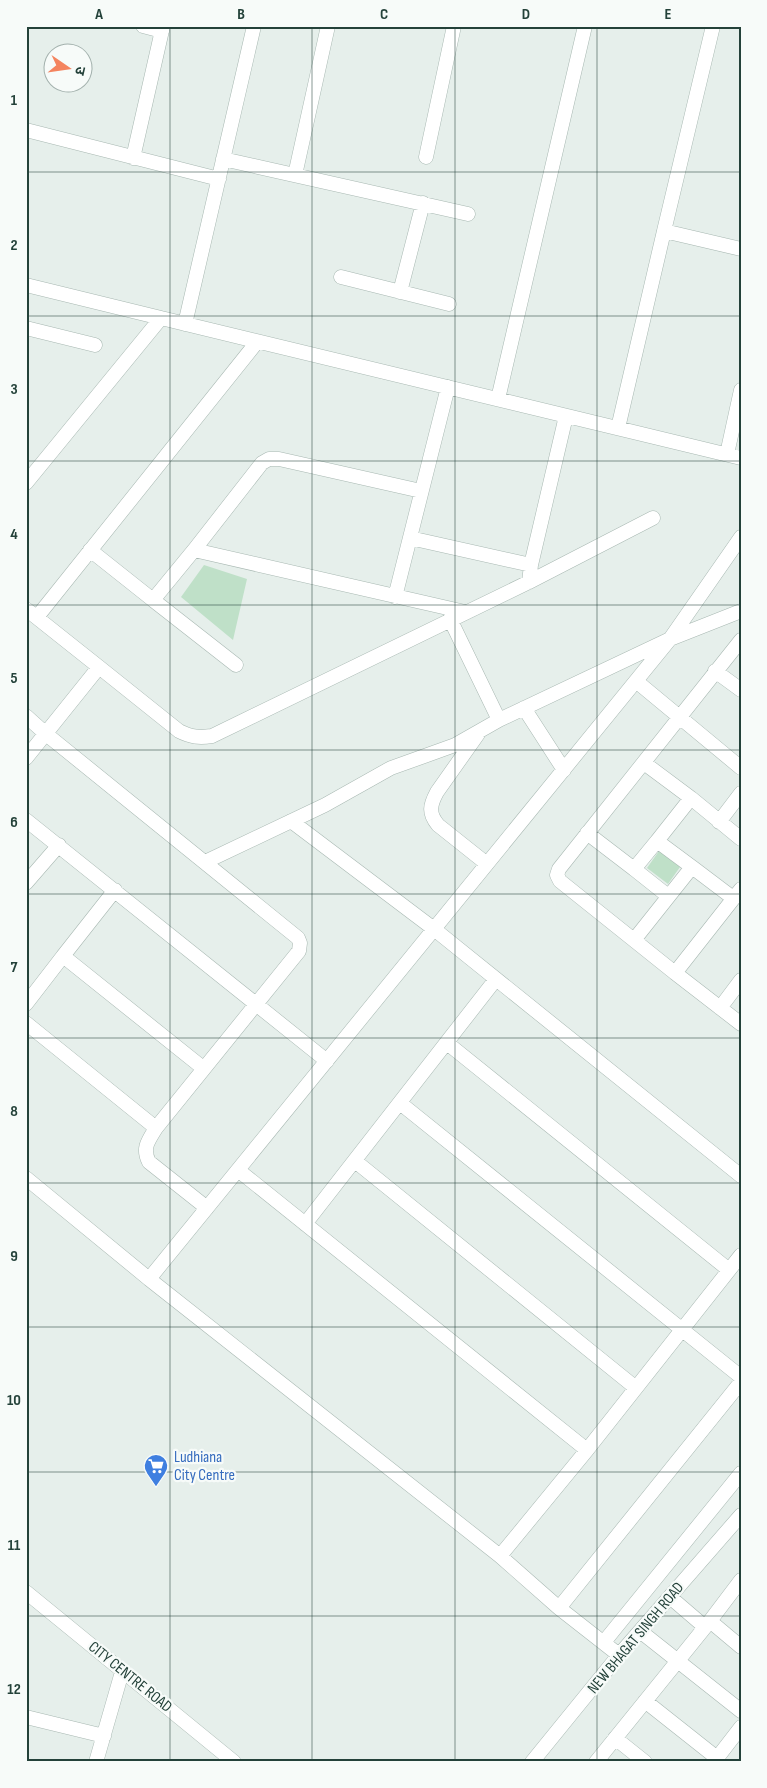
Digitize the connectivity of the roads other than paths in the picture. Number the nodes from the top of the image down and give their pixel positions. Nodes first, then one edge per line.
1 (143, 26) edge
2 (254, 26) edge
3 (328, 26) edge
4 (454, 26) edge
5 (585, 26) edge
6 (713, 26) edge
7 (163, 29) edge
8 (26, 130) edge
9 (426, 157) dead end
10 (133, 158) junction
11 (223, 159) junction
12 (295, 175) junction
13 (219, 179) junction
14 (422, 204) junction
15 (468, 214) dead end
16 (664, 230) junction
17 (741, 249) edge
18 (341, 277) dead end
19 (26, 285) edge
20 (400, 292) junction
21 (449, 304) dead end
22 (161, 318) junction
23 (185, 324) junction
24 (26, 328) edge
25 (257, 342) junction
26 (95, 346) dead end
27 (448, 387) junction
28 (741, 390) edge
29 (498, 399) junction
30 (566, 416) junction
31 (618, 428) junction
32 (734, 456) edge
33 (27, 481) edge
34 (421, 491) junction
35 (653, 518) dead end
36 (741, 537) edge
37 (410, 538) junction
38 (90, 550) junction
39 (194, 550) junction
40 (531, 565) junction
41 (529, 582) junction
42 (396, 597) junction
43 (153, 600) junction
44 (741, 611) edge
45 (465, 612) junction
46 (31, 613) edge
47 (450, 619) junction
48 (670, 639) junction
49 (741, 640) edge
50 (236, 665) dead end
51 (99, 667) junction
52 (715, 671) junction
53 (636, 681) junction
54 (741, 690) edge
55 (524, 708) junction
56 (26, 716) edge
57 (679, 716) junction
58 (499, 720) junction
59 (478, 733) junction
60 (46, 734) junction
61 (26, 758) edge
62 (644, 762) junction
63 (741, 768) edge
64 (564, 770) junction
65 (741, 793) edge
66 (691, 798) junction
67 (26, 820) edge
68 (291, 821) junction
69 (719, 822) junction
70 (587, 833) junction
71 (741, 839) edge
72 (657, 841) junction
73 (58, 845) junction
74 (205, 862) junction
75 (487, 864) junction
76 (692, 866) junction
77 (634, 869) junction
78 (26, 883) edge
79 (115, 890) junction
80 (737, 893) edge
81 (668, 896) junction
82 (434, 929) junction
83 (634, 940) junction
84 (63, 956) junction
85 (675, 973) junction
86 (496, 979) junction
87 (741, 980) edge
88 (255, 1003) junction
89 (26, 1004) edge
90 (720, 1008) junction
91 (26, 1023) edge
92 (741, 1024) edge
93 (447, 1043) junction
94 (327, 1061) junction
95 (203, 1068) junction
96 (400, 1103) junction
97 (156, 1128) junction
98 (355, 1161) junction
99 (238, 1170) junction
100 (741, 1176) edge
101 (26, 1178) edge
102 (207, 1208) junction
103 (305, 1224) junction
104 (741, 1255) edge
105 (729, 1270) junction
106 (149, 1280) junction
107 (682, 1330) junction
108 (741, 1377) edge
109 (741, 1382) edge
110 (636, 1388) junction
111 (587, 1450) junction
112 (741, 1473) edge
113 (741, 1515) edge
114 (500, 1556) junction
115 (740, 1581) edge
116 (26, 1592) edge
117 (670, 1597) junction
118 (559, 1608) junction
119 (707, 1624) junction
120 (640, 1631) junction
121 (604, 1642) junction
122 (741, 1647) edge
123 (619, 1656) junction
124 (676, 1660) junction
125 (122, 1672) junction
126 (645, 1701) junction
127 (741, 1711) edge
128 (26, 1717) edge
129 (741, 1727) edge
130 (104, 1736) junction
131 (615, 1738) junction
132 (716, 1760) edge
133 (96, 1762) edge
134 (234, 1762) edge
135 (532, 1762) edge
136 (596, 1762) edge
137 (645, 1762) edge

1 - 7 street
2 - 11 street
3 - 12 street
4 - 9 street
5 - 29 street
6 - 16 street
7 - 10 street
8 - 10 street
10 - 13 street
11 - 12 street
11 - 13 street
12 - 14 street
13 - 23 street
14 - 15 street
14 - 20 street
16 - 17 street
16 - 31 street
18 - 20 street
19 - 22 street
20 - 21 street
22 - 23 street
22 - 33 street
23 - 25 street
24 - 26 street
25 - 27 street
25 - 38 street
27 - 29 street
27 - 34 street
28 - 32 street
29 - 30 street
30 - 31 street
30 - 40 street
31 - 32 street
34 - 37 street
34 - 39 street
35 - 41 street
36 - 48 street
37 - 40 street
37 - 42 street
38 - 43 street
38 - 46 street
39 - 42 street
39 - 43 street
40 - 41 street
41 - 45 street
42 - 45 street
43 - 50 street
44 - 48 street
45 - 47 street
46 - 51 street
47 - 51 street
47 - 58 street
48 - 53 street
48 - 55 street
49 - 52 street
51 - 60 street
52 - 54 street
52 - 57 street
53 - 57 street
53 - 64 street
55 - 58 street
55 - 64 street
56 - 60 street
57 - 62 street
57 - 63 street
58 - 59 street
59 - 68 street
59 - 75 street
60 - 61 street
60 - 74 street
62 - 66 street
62 - 70 street
64 - 75 street
65 - 69 street
66 - 69 street
66 - 72 street
67 - 73 street
68 - 74 street
68 - 82 street
69 - 71 street
70 - 77 street
70 - 83 street
72 - 76 street
72 - 77 street
73 - 78 street
73 - 79 street
74 - 88 street
75 - 82 street
76 - 80 street
76 - 81 street
77 - 81 street
79 - 84 street
79 - 88 street
80 - 85 street
81 - 83 street
82 - 86 street
82 - 94 street
83 - 85 street
84 - 89 street
84 - 95 street
85 - 90 street
86 - 93 street
86 - 100 street
87 - 90 street
88 - 94 street
88 - 95 street
90 - 92 street
91 - 97 street
93 - 96 street
93 - 105 street
94 - 99 street
95 - 97 street
96 - 98 street
96 - 107 street
97 - 102 street
98 - 103 street
98 - 110 street
99 - 102 street
99 - 103 street
101 - 106 street
102 - 106 street
103 - 111 street
104 - 105 street
105 - 107 street
106 - 114 street
107 - 108 street
107 - 110 street
109 - 118 street
110 - 111 street
111 - 114 street
112 - 121 street, NEW BHAGAT SINGH ROAD
113 - 117 street, NEW BHAGAT SINGH ROAD
114 - 118 street
115 - 119 street
116 - 125 street, CITY CENTRE ROAD
117 - 119 street
117 - 120 street, NEW BHAGAT SINGH ROAD
118 - 121 street
119 - 122 street
119 - 124 street
120 - 123 street, NEW BHAGAT SINGH ROAD
120 - 124 street
121 - 123 street
123 - 135 street, NEW BHAGAT SINGH ROAD
124 - 126 street
124 - 127 street
125 - 130 street
125 - 134 street, CITY CENTRE ROAD
126 - 131 street
126 - 132 street
128 - 130 street
129 - 132 street
130 - 133 street
131 - 136 street
131 - 137 street

